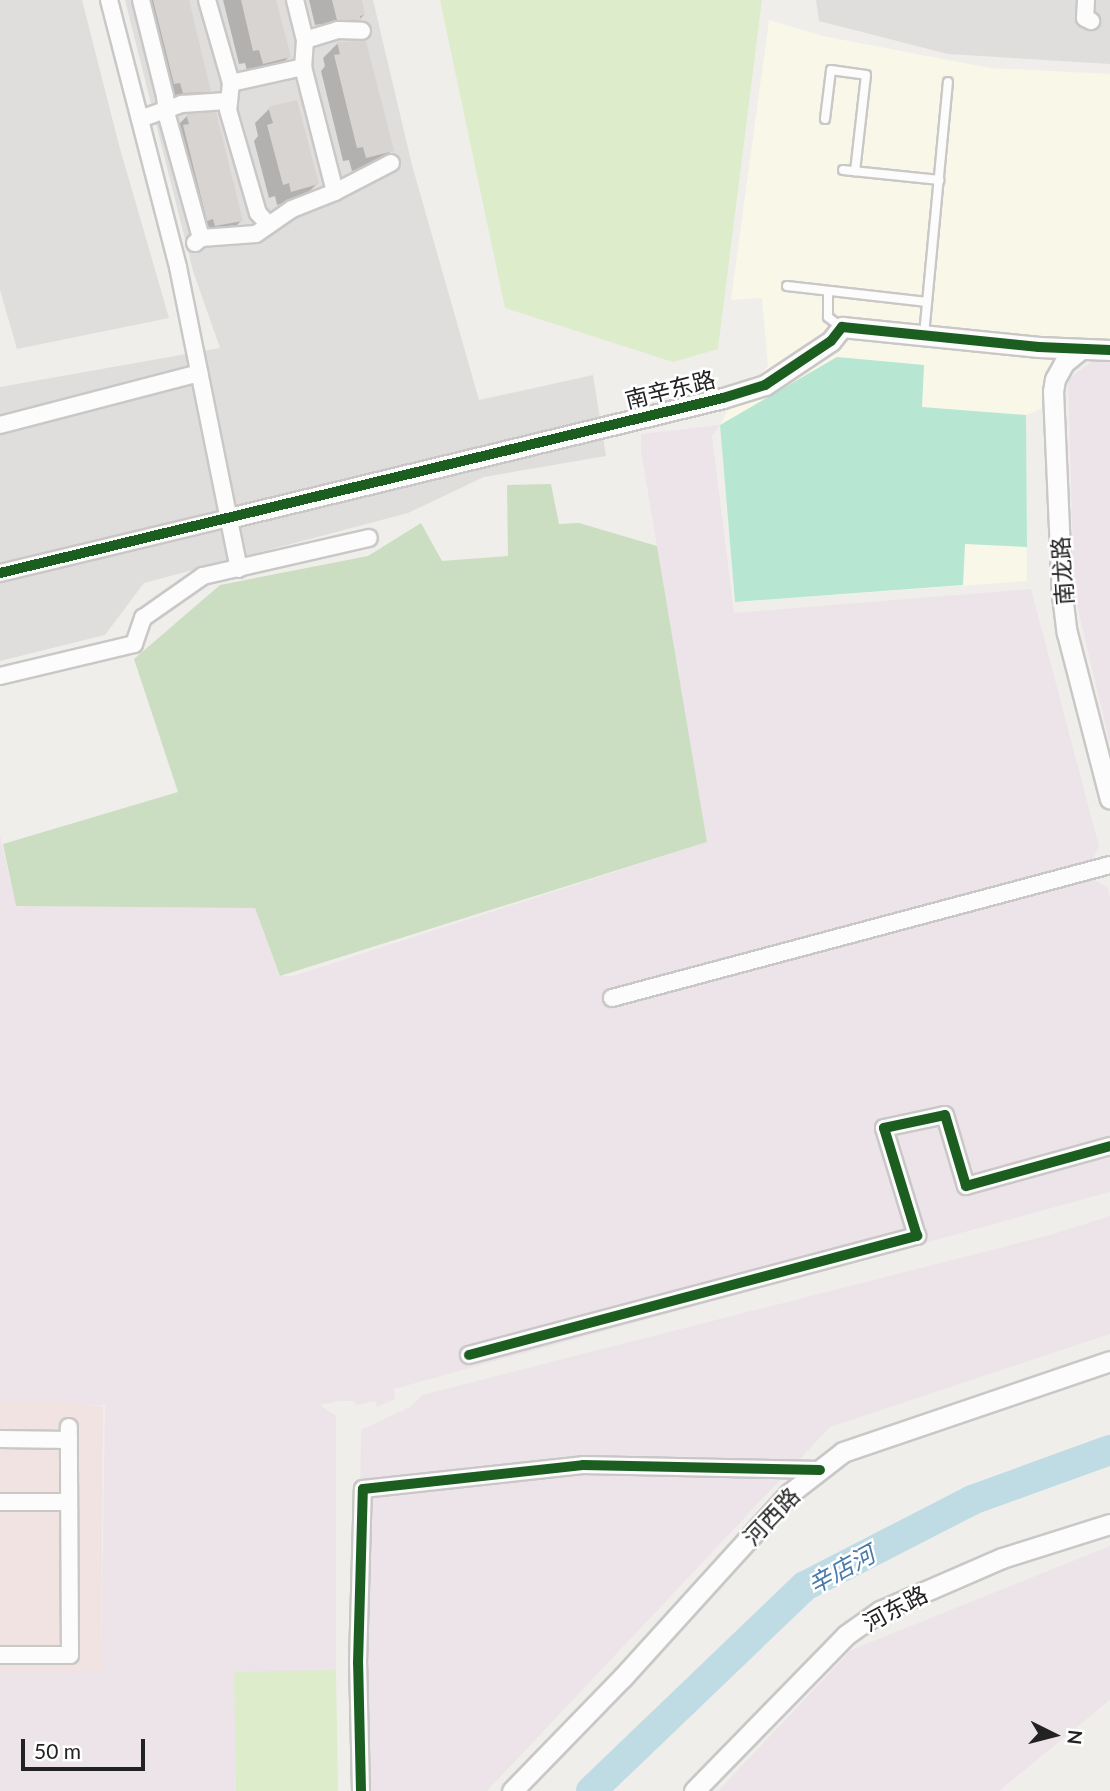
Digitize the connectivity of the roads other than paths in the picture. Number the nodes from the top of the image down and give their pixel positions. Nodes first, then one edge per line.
1 (109, 0) edge
2 (141, 0) edge
3 (207, 0) edge
4 (295, 0) edge
5 (1086, 0) edge
6 (1091, 21) dead end
7 (362, 31) dead end
8 (305, 40) junction
9 (303, 67) junction
10 (948, 82) dead end
11 (231, 83) junction
12 (227, 101) junction
13 (168, 107) junction
14 (140, 119) junction
15 (825, 119) dead end
16 (391, 163) dead end
17 (843, 170) dead end
18 (855, 171) junction
19 (939, 180) junction
20 (335, 192) junction
21 (268, 223) junction
22 (788, 286) dead end
23 (828, 291) junction
24 (928, 302) junction
25 (842, 327) junction
26 (924, 335) junction
27 (1081, 349) junction
28 (1110, 350) edge
29 (199, 373) junction
30 (0, 425) edge
31 (229, 518) junction
32 (369, 538) dead end
33 (239, 569) junction
34 (0, 573) edge
35 (0, 676) edge
36 (1110, 799) edge
37 (1110, 865) edge
38 (612, 998) dead end
39 (1110, 1146) edge
40 (469, 1355) dead end
41 (1110, 1361) edge
42 (0, 1439) edge
43 (820, 1470) junction
44 (0, 1502) edge
45 (69, 1502) junction
46 (1110, 1524) edge
47 (0, 1655) edge
48 (361, 1791) edge
49 (512, 1791) edge
50 (694, 1791) edge

1 - 14 street
2 - 13 street
3 - 11 street
4 - 8 street
5 - 6 street
7 - 8 street
8 - 9 street
9 - 11 street
9 - 20 street
10 - 19 lane
11 - 12 street
12 - 13 street
12 - 21 street
13 - 14 street
13 - 21 street
14 - 29 street
15 - 18 lane
16 - 20 street
17 - 18 lane
18 - 19 lane
19 - 24 lane
20 - 21 street
22 - 23 lane
23 - 24 lane
23 - 25 lane
24 - 26 lane
25 - 26 street
25 - 31 street, 南辛东路
26 - 27 street
27 - 28 street
27 - 36 street, 南龙路
29 - 30 street
29 - 31 street
31 - 33 street
31 - 34 street
32 - 33 street
33 - 35 street
37 - 38 street
39 - 40 street
41 - 43 street, 河西路
42 - 45 street
43 - 48 street
43 - 49 street, 河西路
44 - 45 street
45 - 47 street
46 - 50 street, 河东路

